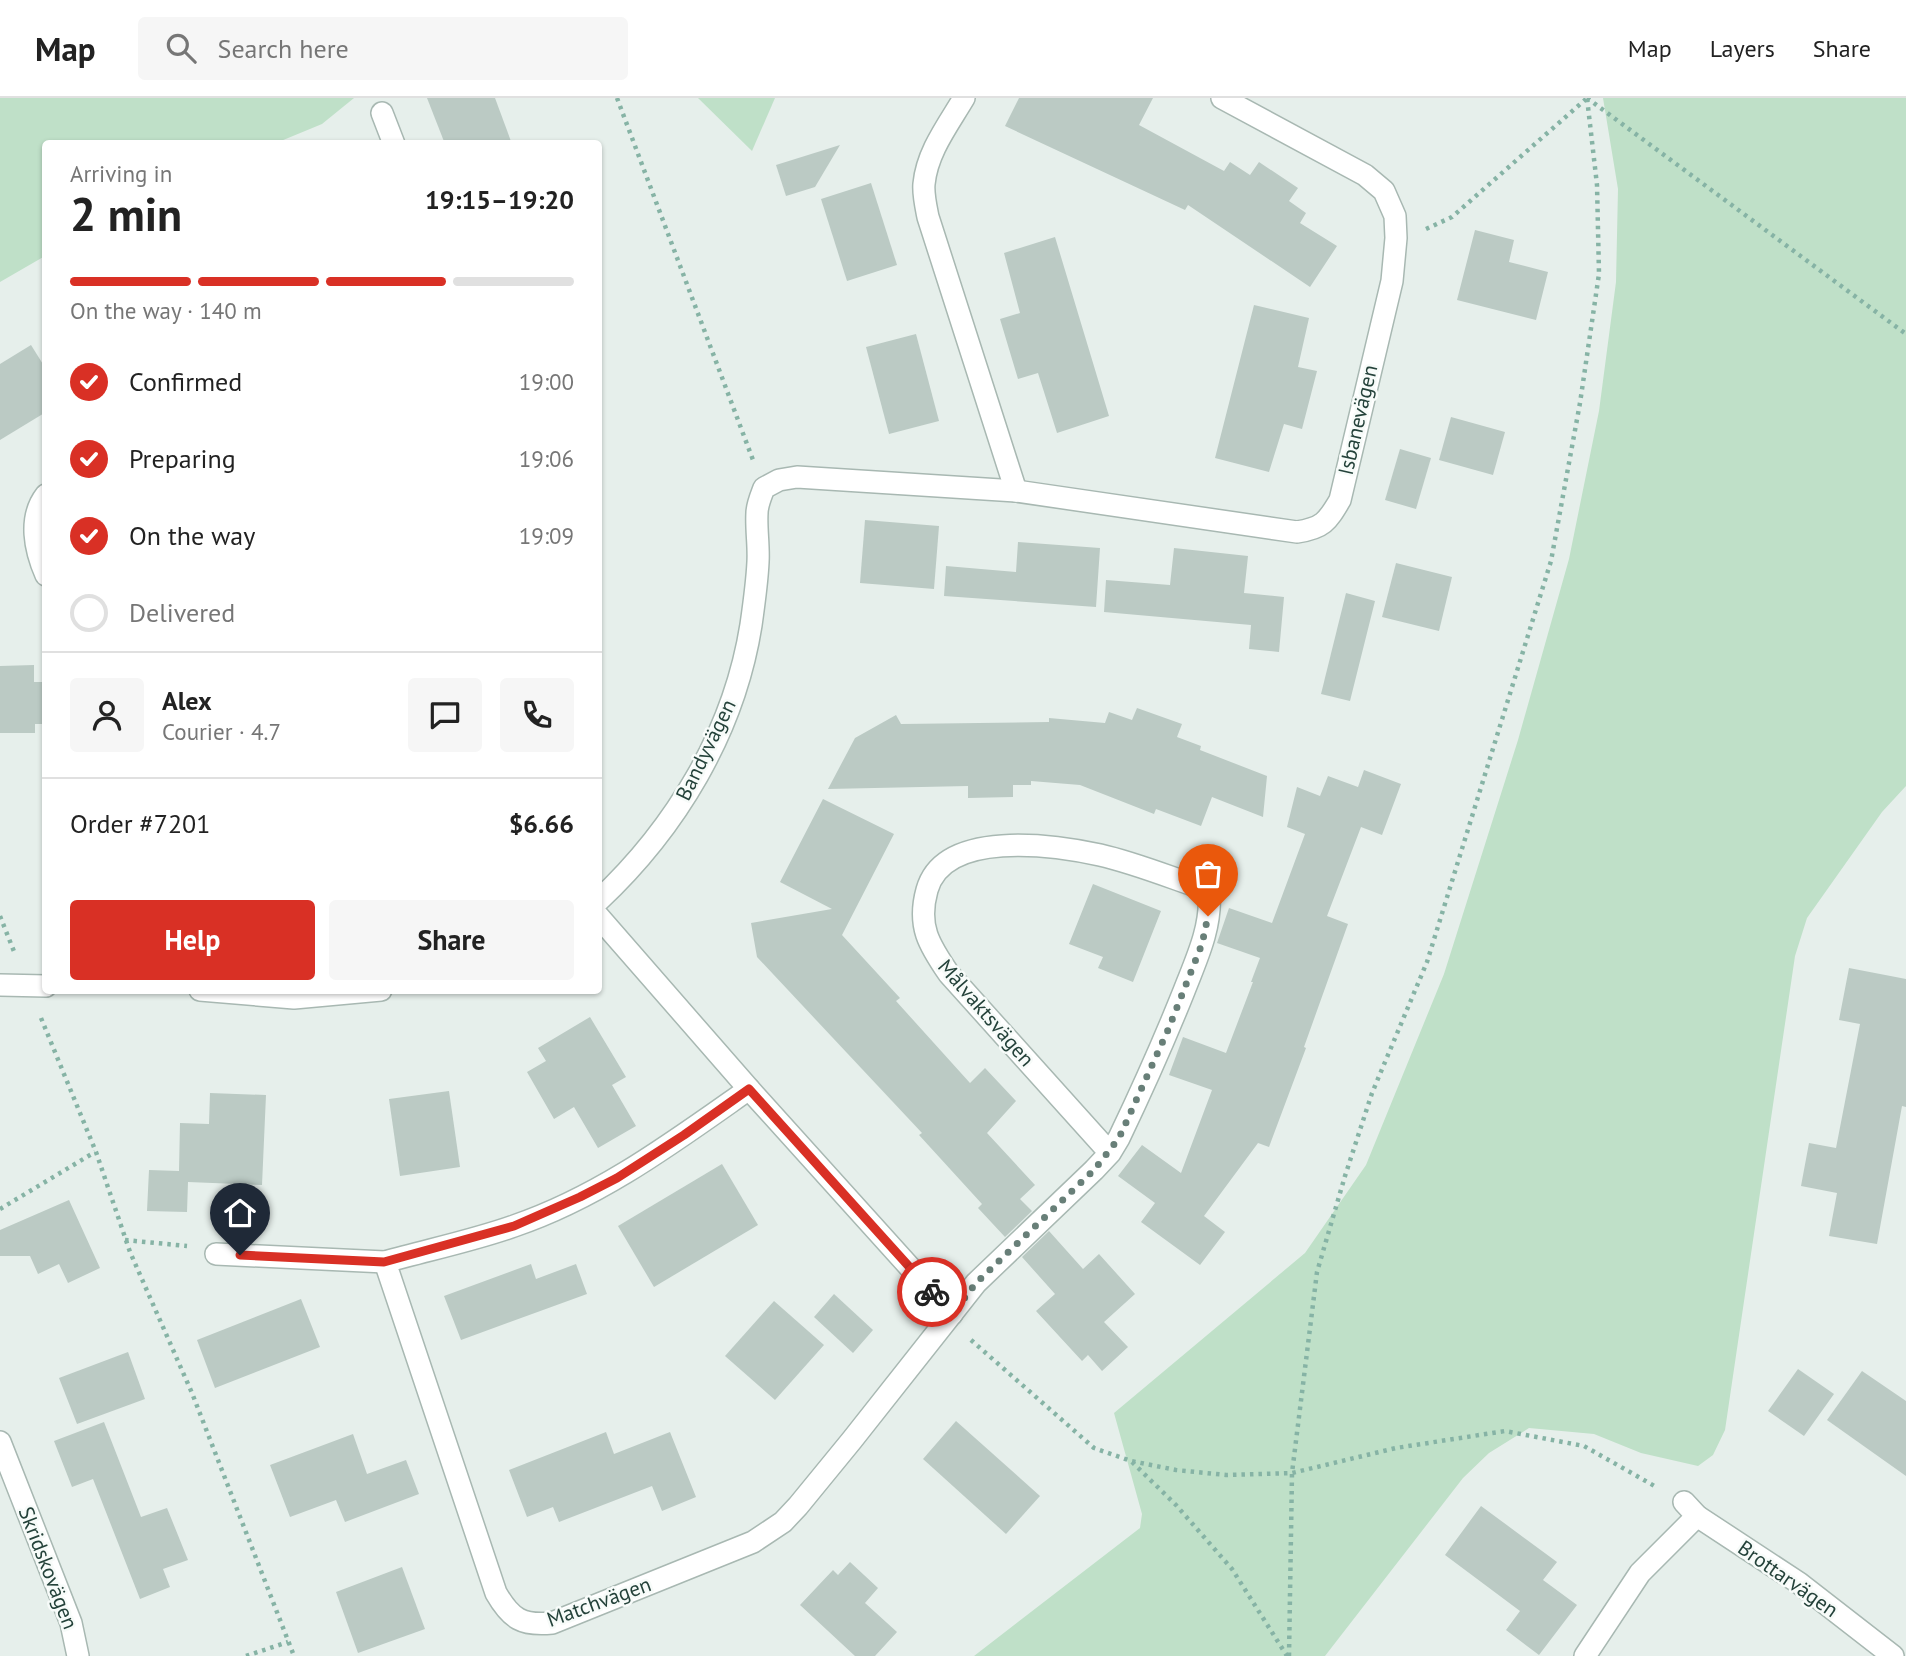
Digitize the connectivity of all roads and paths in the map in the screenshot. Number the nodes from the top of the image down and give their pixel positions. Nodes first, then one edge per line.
1 (617, 98) edge
2 (964, 98) edge
3 (1222, 98) edge
4 (1587, 98) edge
5 (382, 113) dead end
6 (392, 140) edge
7 (1396, 238) junction
8 (1906, 334) edge
9 (764, 488) junction
10 (1016, 491) junction
11 (42, 500) edge
12 (42, 566) edge
13 (602, 897) edge
14 (0, 916) edge
15 (602, 921) edge
16 (0, 985) edge
17 (37, 986) edge
18 (247, 994) edge
19 (338, 994) edge
20 (749, 1089) junction
21 (96, 1152) junction
22 (1110, 1153) junction
23 (0, 1209) edge
24 (125, 1240) junction
25 (216, 1254) joint
26 (384, 1262) junction
27 (952, 1314) junction
28 (0, 1442) edge
29 (1132, 1461) junction
30 (1292, 1473) junction
31 (1690, 1509) junction
32 (288, 1642) junction
33 (78, 1656) edge
34 (246, 1656) edge
35 (294, 1656) edge
36 (1288, 1656) edge
37 (1585, 1656) edge
38 (1893, 1656) edge

1 - 9 path
2 - 10 street
3 - 7 street, Isbanevägen
4 - 7 path
4 - 8 path
4 - 30 path
5 - 6 street
7 - 10 street, Isbanevägen
9 - 10 street, Isbanevägen
9 - 13 street, Bandyvägen
11 - 12 street
14 - 17 path
15 - 20 street
16 - 17 street
17 - 21 path
18 - 19 street
20 - 26 street
20 - 27 street
21 - 23 path
21 - 24 path
22 - 22 street, Målvaktsvägen
22 - 27 street, Målvaktsvägen
24 - 25 path
24 - 32 path
25 - 26 street
26 - 27 street, Matchvägen
27 - 29 path
28 - 33 street, Skridskovägen
29 - 30 path
29 - 36 path
30 - 31 path
30 - 36 path
31 - 37 street
31 - 38 street, Brottarvägen
32 - 34 path
32 - 35 path

